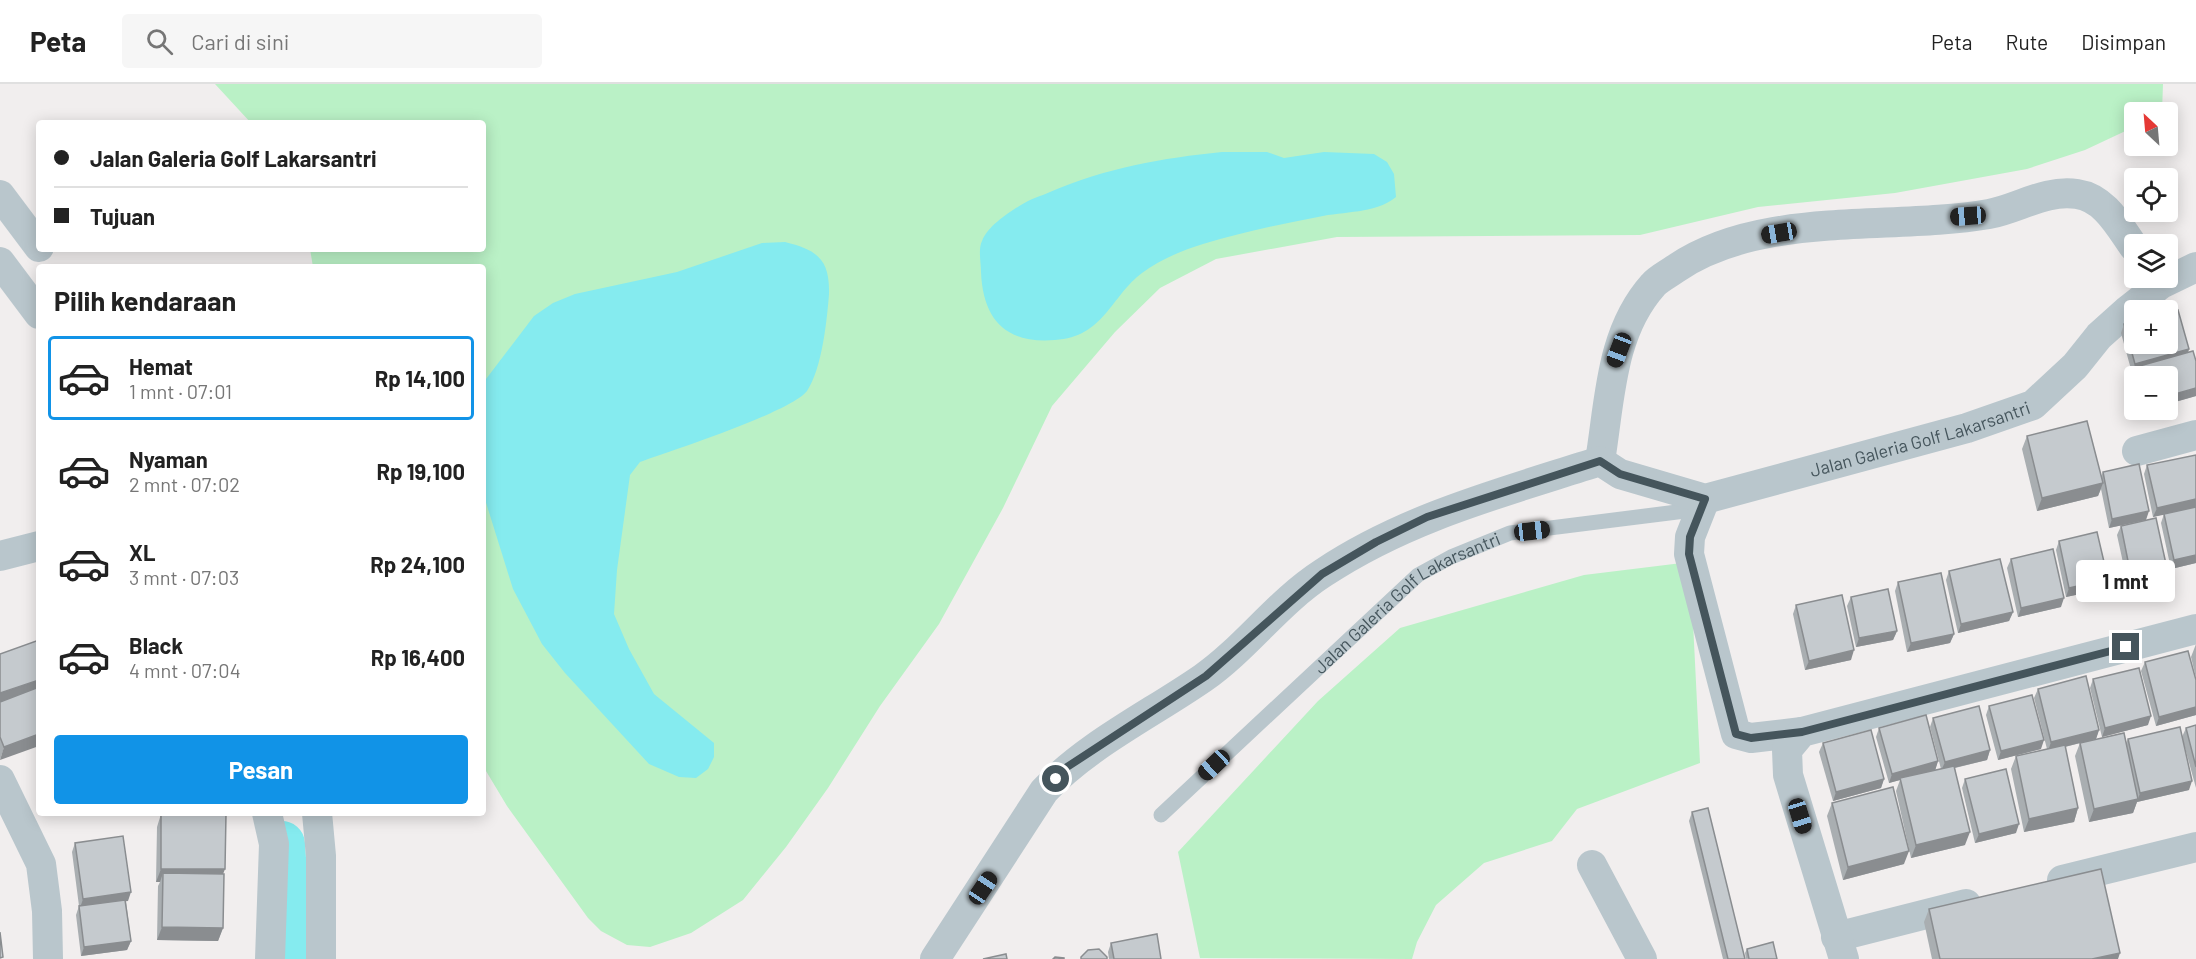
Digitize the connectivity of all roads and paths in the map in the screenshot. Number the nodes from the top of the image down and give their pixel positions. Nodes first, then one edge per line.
1 (0, 195) edge
2 (2125, 234) edge
3 (36, 243) edge
4 (0, 262) edge
5 (2196, 267) edge
6 (2178, 274) edge
7 (2150, 288) edge
8 (36, 310) edge
9 (2196, 435) edge
10 (2137, 451) dead end
11 (1600, 461) junction
12 (1705, 499) junction
13 (36, 547) edge
14 (0, 556) edge
15 (2196, 629) edge
16 (1802, 732) junction
17 (0, 780) edge
18 (1161, 814) dead end
19 (268, 816) edge
20 (318, 816) edge
21 (2196, 847) edge
22 (1592, 865) dead end
23 (2034, 887) edge
24 (1987, 899) edge
25 (1840, 948) edge
26 (48, 959) edge
27 (270, 959) edge
28 (321, 959) edge
29 (935, 959) edge
30 (1642, 959) edge

1 - 3 street
2 - 11 street
4 - 8 street
5 - 6 street, Jalan Galeria Golf Lakarsantri
7 - 12 street, Jalan Galeria Golf Lakarsantri
9 - 10 street
11 - 12 street
11 - 29 street
12 - 16 street
12 - 18 lane, Jalan Galeria Golf Lakarsantri
13 - 14 street
15 - 16 street
16 - 25 street
17 - 26 street
19 - 27 street
20 - 28 street
21 - 23 street
22 - 30 street
24 - 25 street

